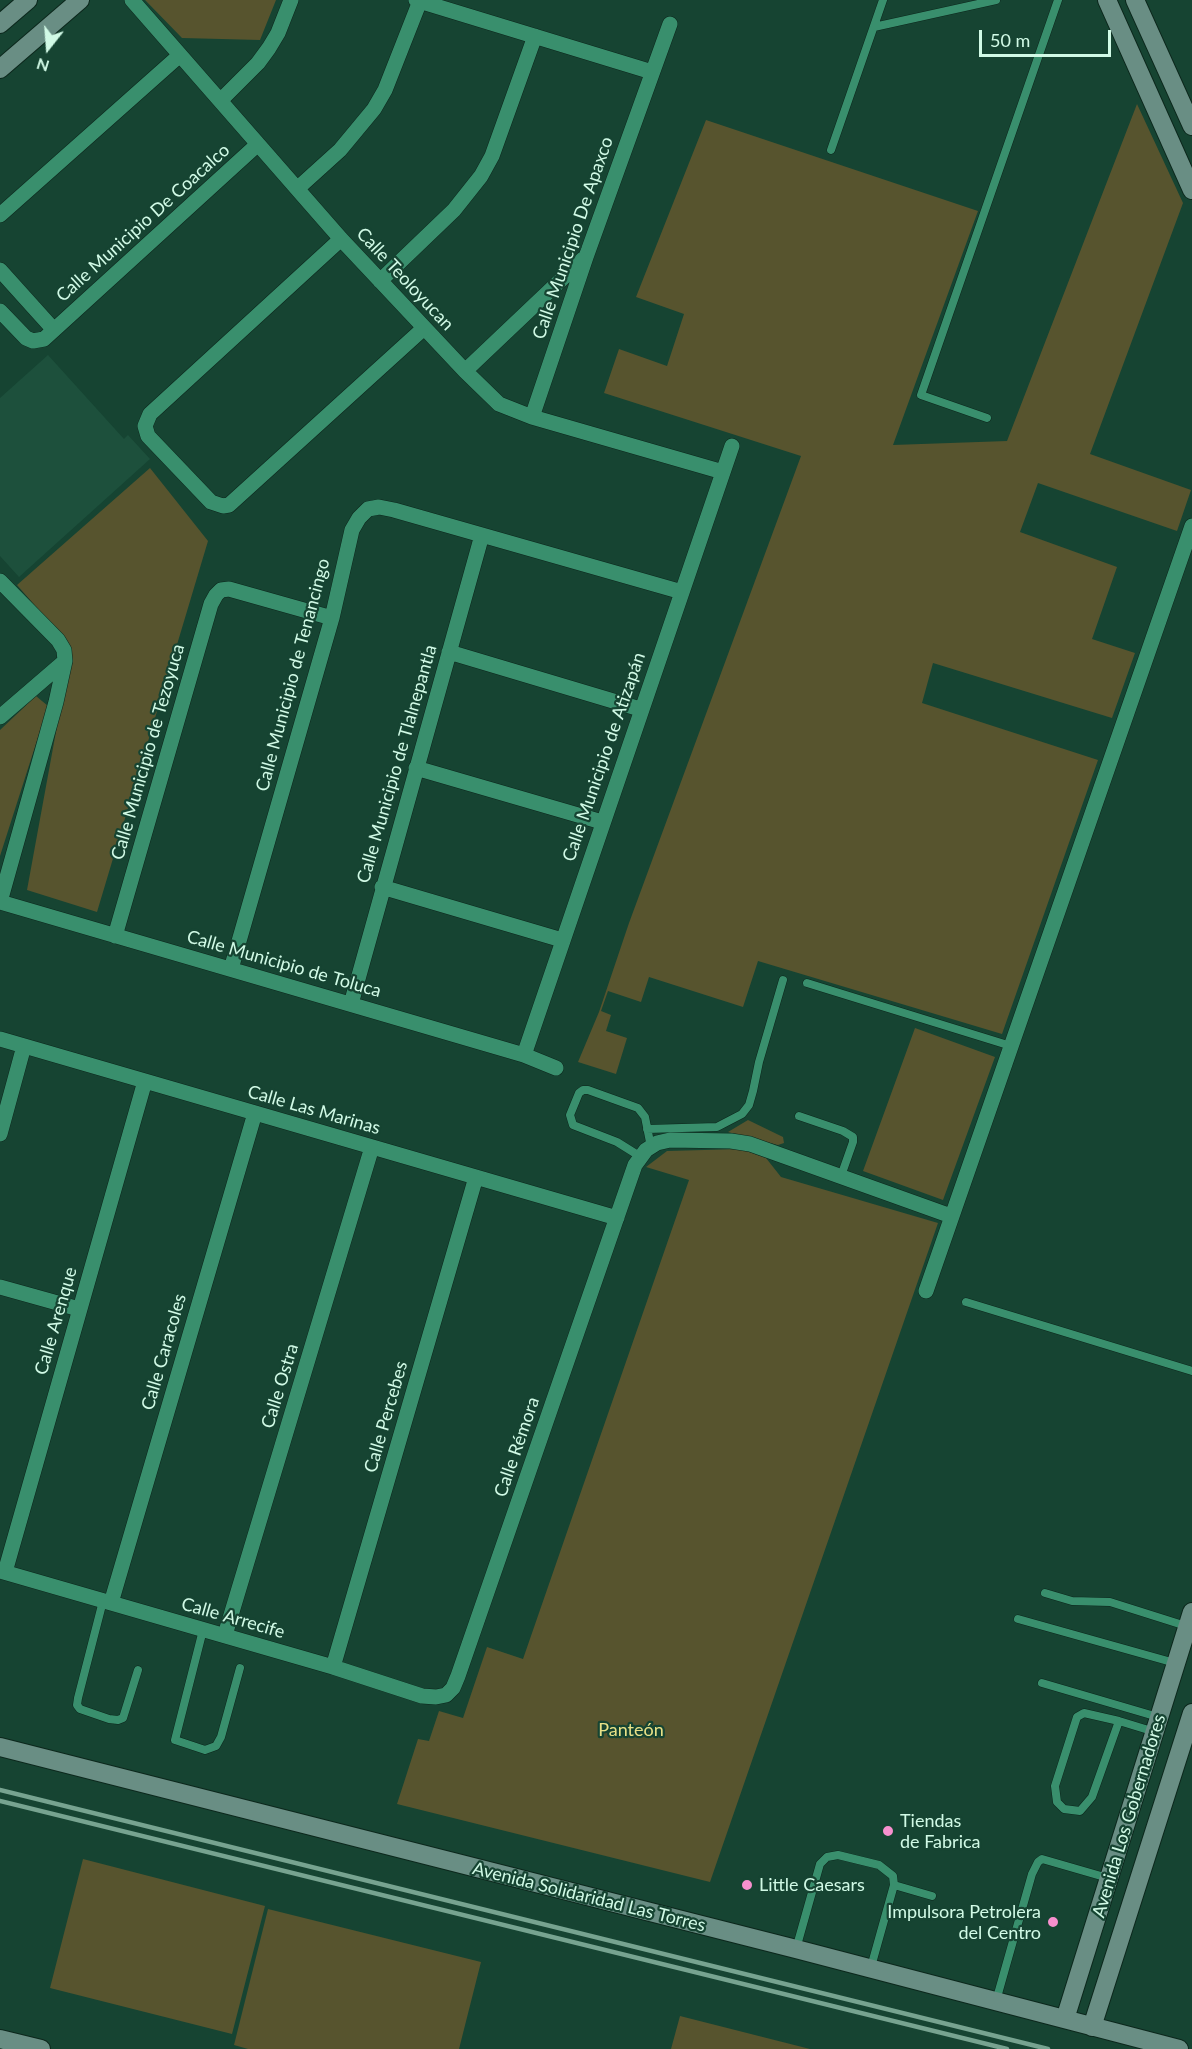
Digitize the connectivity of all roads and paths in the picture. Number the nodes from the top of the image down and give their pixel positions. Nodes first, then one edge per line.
1 (28, 0) edge
2 (80, 0) edge
3 (132, 0) edge
4 (291, 0) edge
5 (883, 0) edge
6 (996, 0) edge
7 (1058, 0) edge
8 (1107, 0) edge
9 (1135, 0) edge
10 (418, 1) edge
11 (0, 24) edge
12 (670, 24) dead end
13 (874, 27) junction
14 (535, 36) junction
15 (180, 55) junction
16 (0, 69) edge
17 (652, 72) junction
18 (221, 100) junction
19 (1192, 126) edge
20 (258, 144) junction
21 (831, 150) dead end
22 (1186, 160) edge
23 (298, 188) junction
24 (1192, 190) edge
25 (0, 215) edge
26 (341, 239) junction
27 (586, 257) junction
28 (0, 270) edge
29 (380, 281) junction
30 (0, 311) edge
31 (424, 328) junction
32 (54, 330) junction
33 (465, 371) junction
34 (532, 417) junction
35 (987, 418) dead end
36 (732, 446) dead end
37 (723, 472) junction
38 (1192, 526) edge
39 (482, 535) junction
40 (0, 581) edge
41 (682, 592) junction
42 (332, 618) junction
43 (449, 652) junction
44 (65, 661) junction
45 (640, 709) junction
46 (0, 717) edge
47 (416, 768) junction
48 (602, 822) junction
49 (382, 887) junction
50 (0, 902) edge
51 (115, 936) junction
52 (562, 940) junction
53 (231, 969) junction
54 (783, 980) dead end
55 (807, 983) dead end
56 (351, 1004) junction
57 (0, 1039) edge
58 (24, 1046) junction
59 (1011, 1046) junction
60 (524, 1055) junction
61 (556, 1068) dead end
62 (145, 1081) junction
63 (255, 1113) junction
64 (799, 1116) dead end
65 (647, 1129) junction
66 (0, 1134) edge
67 (372, 1147) junction
68 (646, 1152) junction
69 (841, 1176) junction
70 (476, 1177) junction
71 (951, 1216) junction
72 (617, 1218) junction
73 (0, 1287) edge
74 (926, 1291) dead end
75 (966, 1302) dead end
76 (79, 1309) junction
77 (1192, 1371) edge
78 (2, 1571) edge
79 (1045, 1593) dead end
80 (107, 1602) junction
81 (1018, 1618) dead end
82 (1190, 1619) edge
83 (203, 1630) junction
84 (225, 1635) junction
85 (1177, 1663) junction
86 (333, 1667) junction
87 (240, 1668) dead end
88 (138, 1670) dead end
89 (1042, 1683) dead end
90 (453, 1688) joint
91 (1192, 1713) edge
92 (1119, 1721) junction
93 (1157, 1725) junction
94 (0, 1747) edge
95 (1110, 1878) junction
96 (894, 1885) junction
97 (932, 1896) dead end
98 (1097, 1920) junction
99 (1123, 1928) junction
100 (796, 1949) junction
101 (870, 1969) junction
102 (996, 2001) junction
103 (1065, 2019) junction
104 (1092, 2027) junction
105 (0, 2039) edge
106 (41, 2049) edge
107 (1179, 2049) edge

1 - 11 main road
2 - 16 main road
3 - 15 street, Calle Teoloyucan
4 - 18 street
5 - 13 lane
6 - 13 lane
7 - 35 lane
8 - 22 main road
9 - 19 main road
10 - 14 street
10 - 23 street
12 - 17 street, Calle Municipio De Apaxco
13 - 21 lane
14 - 17 street
14 - 29 street
15 - 18 street, Calle Teoloyucan
15 - 25 street
17 - 27 street, Calle Municipio De Apaxco
18 - 20 street, Calle Teoloyucan
20 - 23 street, Calle Teoloyucan
20 - 32 street, Calle Municipio De Coacalco
22 - 24 main road
23 - 26 street, Calle Teoloyucan
26 - 29 street, Calle Teoloyucan
26 - 31 street
27 - 33 street
27 - 34 street, Calle Municipio De Apaxco
28 - 32 street, Calle Municipio De Coacalco
29 - 31 street, Calle Teoloyucan
30 - 32 street, Calle Municipio De Coacalco
31 - 33 street, Calle Teoloyucan
33 - 34 street, Calle Teoloyucan
34 - 37 street, Calle Teoloyucan
36 - 37 street, Calle Municipio de Atizapán
37 - 41 street, Calle Municipio de Atizapán
38 - 59 street
39 - 41 street
39 - 42 street, Calle Municipio de Tenancingo
39 - 43 street, Calle Municipio de Tlalnepantla
40 - 44 street
41 - 45 street, Calle Municipio de Atizapán
42 - 51 street, Calle Municipio de Tezoyuca
42 - 53 street, Calle Municipio de Tenancingo
43 - 45 street
43 - 47 street, Calle Municipio de Tlalnepantla
44 - 46 street
44 - 50 street
45 - 48 street, Calle Municipio de Atizapán
47 - 48 street
47 - 49 street, Calle Municipio de Tlalnepantla
48 - 52 street, Calle Municipio de Atizapán
49 - 52 street
49 - 56 street, Calle Municipio de Tlalnepantla
50 - 51 street, Calle Municipio de Toluca
51 - 53 street, Calle Municipio de Toluca
52 - 60 street, Calle Municipio de Atizapán
53 - 56 street, Calle Municipio de Toluca
54 - 65 lane
55 - 59 lane
56 - 60 street, Calle Municipio de Toluca
57 - 58 street, Calle Las Marinas
58 - 62 street, Calle Las Marinas
58 - 66 street
59 - 71 street
60 - 61 street, Calle Municipio de Toluca
62 - 63 street, Calle Las Marinas
62 - 76 street, Calle Arenque
63 - 67 street, Calle Las Marinas
63 - 80 street, Calle Caracoles
64 - 69 lane
65 - 68 lane
65 - 68 lane
67 - 70 street, Calle Las Marinas
67 - 84 street, Calle Ostra
68 - 69 street
68 - 72 street, Calle Rémora
69 - 71 street
70 - 72 street, Calle Las Marinas
70 - 86 street, Calle Percebes
71 - 74 street
72 - 90 street, Calle Rémora
73 - 76 street
75 - 77 lane
76 - 78 street, Calle Arenque
78 - 80 street, Calle Arrecife
79 - 82 lane
80 - 83 street, Calle Arrecife
80 - 88 lane
81 - 85 lane
82 - 85 main road, Avenida Los Gobernadores
83 - 84 street, Calle Arrecife
83 - 87 lane
84 - 86 street, Calle Arrecife
85 - 93 main road, Avenida Los Gobernadores
86 - 90 street, Calle Arrecife
89 - 93 lane
91 - 99 main road, Avenida Los Gobernadores
92 - 92 lane
92 - 93 lane
93 - 95 main road, Avenida Los Gobernadores
94 - 100 main road, Avenida Solidaridad Las Torres
95 - 98 main road, Avenida Los Gobernadores
95 - 102 lane
96 - 97 lane
96 - 100 lane
96 - 101 lane
98 - 99 main road
98 - 103 main road, Avenida Los Gobernadores
99 - 104 main road, Avenida Los Gobernadores
100 - 101 main road, Avenida Solidaridad Las Torres
101 - 102 main road, Avenida Solidaridad Las Torres
102 - 103 main road, Avenida Solidaridad Las Torres
103 - 104 main road, Avenida Solidaridad Las Torres
104 - 107 main road, Avenida Solidaridad Las Torres
105 - 106 main road

